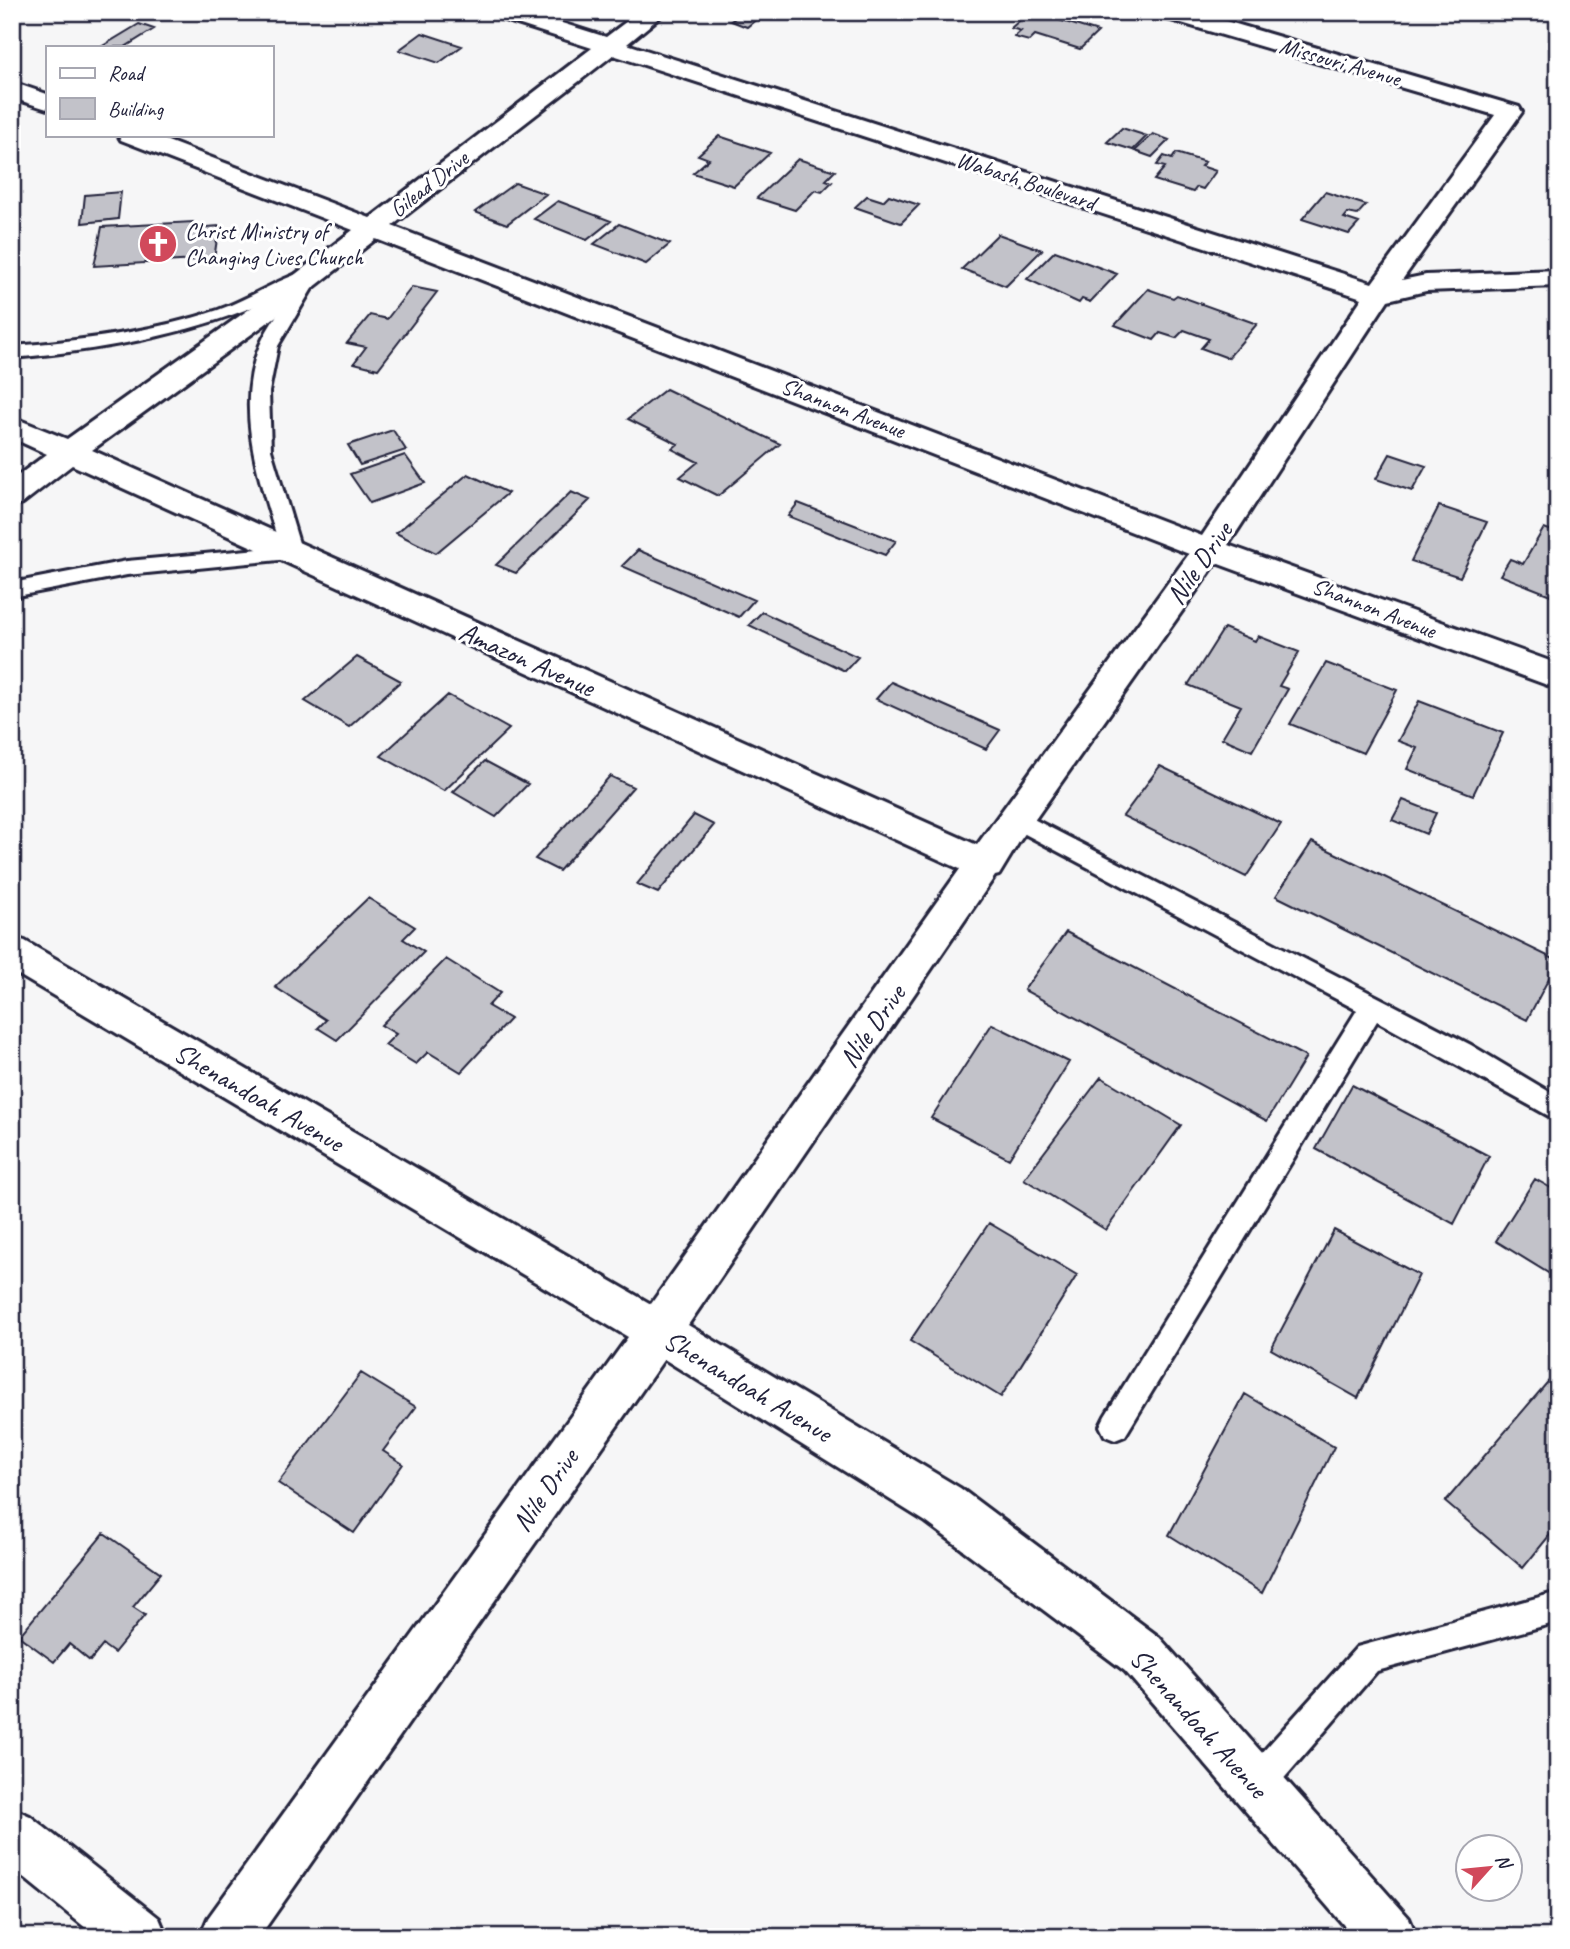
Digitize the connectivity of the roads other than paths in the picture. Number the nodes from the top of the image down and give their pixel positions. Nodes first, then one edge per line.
1 (503, 12) edge
2 (654, 12) edge
3 (1170, 12) edge
4 (607, 47) junction
5 (12, 89) edge
6 (46, 103) edge
7 (1510, 112) joint
8 (133, 136) edge
9 (371, 229) junction
10 (312, 275) junction
11 (1558, 278) edge
12 (1378, 294) junction
13 (12, 352) edge
14 (12, 426) edge
15 (69, 453) junction
16 (16, 493) edge
17 (1209, 550) junction
18 (292, 553) junction
19 (12, 590) edge
20 (1558, 677) edge
21 (1016, 819) junction
22 (986, 865) junction
23 (12, 952) edge
24 (1373, 1006) junction
25 (1558, 1110) edge
26 (658, 1331) junction
27 (1115, 1426) dead end
28 (1558, 1607) edge
29 (1255, 1786) junction
30 (12, 1834) edge
31 (140, 1937) edge
32 (228, 1937) edge
33 (1390, 1937) edge

1 - 4 street, Wabash Boulevard
2 - 4 street, Gilead Drive
3 - 7 street, Missouri Avenue
4 - 9 street, Gilead Drive
4 - 12 street, Wabash Boulevard
5 - 6 street
7 - 12 street, Nile Drive
8 - 9 street, Shannon Avenue
9 - 10 street, Gilead Drive
9 - 17 street, Shannon Avenue
10 - 13 lane
10 - 15 street, Gilead Drive
10 - 18 lane
11 - 12 street
12 - 17 street, Nile Drive
14 - 15 street, Amazon Avenue
15 - 16 street
15 - 18 street, Amazon Avenue
17 - 20 street, Shannon Avenue
17 - 21 street, Nile Drive
18 - 19 lane
18 - 22 street, Amazon Avenue
21 - 22 street, Nile Drive
21 - 24 lane
22 - 26 street, Nile Drive
23 - 26 street, Shenandoah Avenue
24 - 25 lane
24 - 27 lane
26 - 29 street, Shenandoah Avenue
26 - 32 street, Nile Drive
28 - 29 lane
29 - 33 street, Shenandoah Avenue
30 - 31 street

